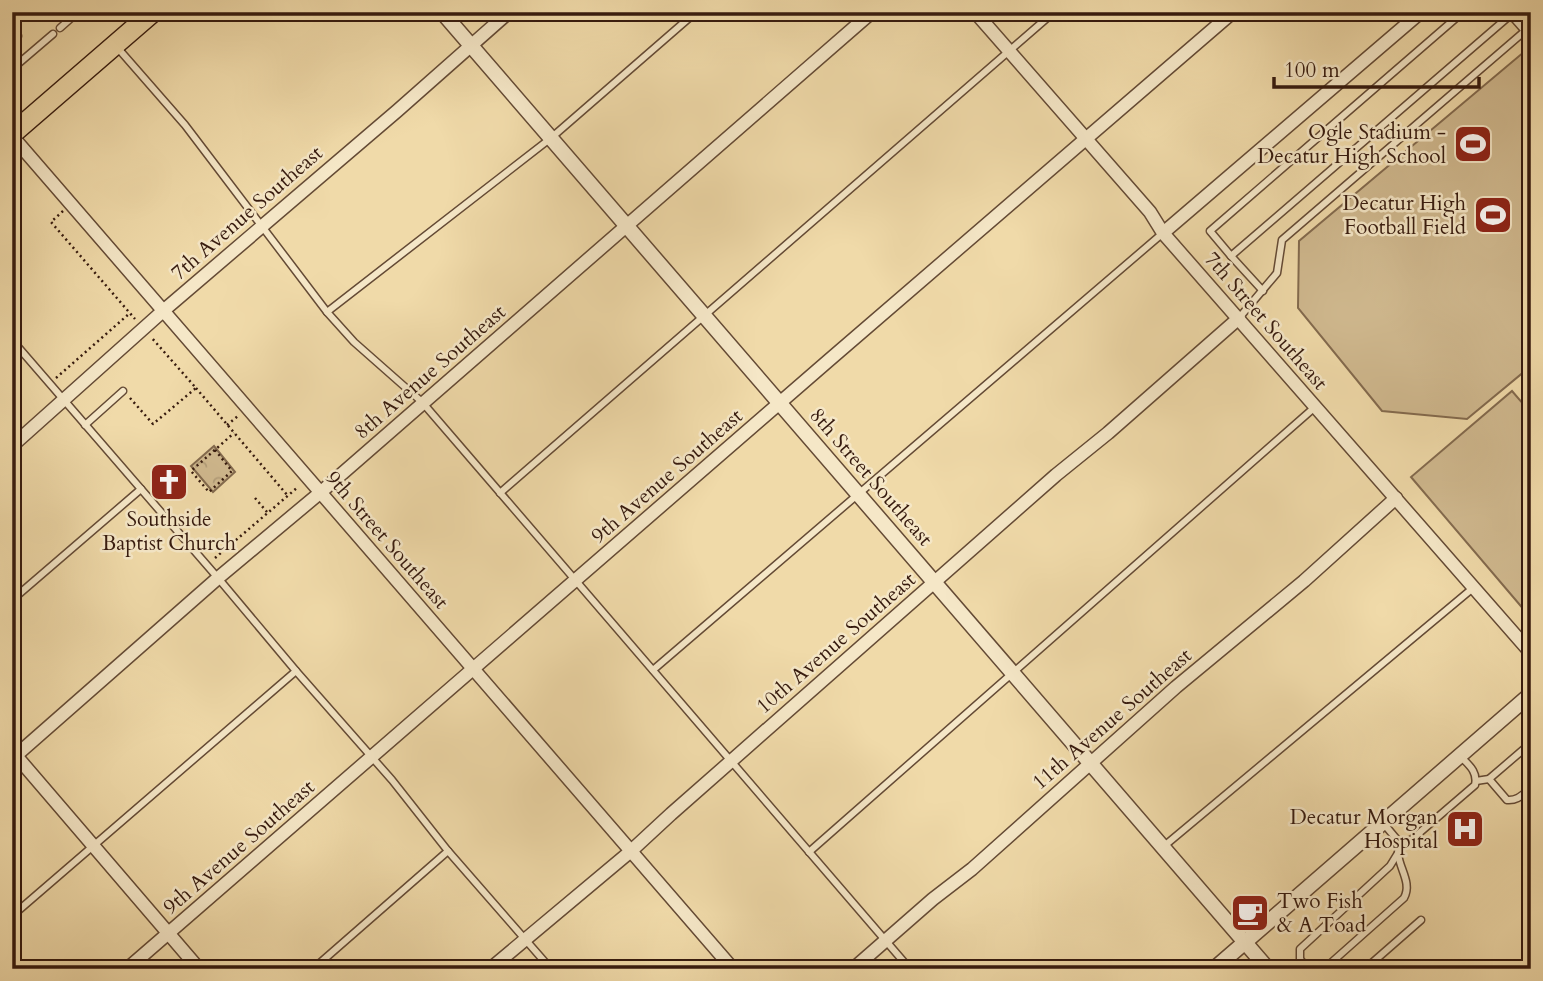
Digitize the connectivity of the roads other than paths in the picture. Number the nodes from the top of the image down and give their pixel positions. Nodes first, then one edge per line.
1 (37, 12) edge
2 (47, 12) edge
3 (62, 12) edge
4 (78, 12) edge
5 (153, 12) edge
6 (442, 12) edge
7 (509, 12) edge
8 (696, 12) edge
9 (872, 12) edge
10 (975, 12) edge
11 (1054, 12) edge
12 (1233, 12) edge
13 (1421, 12) edge
14 (1463, 12) edge
15 (1511, 13) edge
16 (69, 20) junction
17 (60, 28) dead end
18 (1528, 29) edge
19 (52, 34) dead end
20 (115, 45) junction
21 (470, 45) junction
22 (1009, 51) junction
23 (12, 69) edge
24 (12, 135) edge
25 (551, 138) junction
26 (1087, 139) junction
27 (262, 225) junction
28 (627, 226) junction
29 (1163, 233) junction
30 (1231, 256) junction
31 (1263, 291) junction
32 (163, 311) junction
33 (327, 312) junction
34 (704, 316) junction
35 (1239, 318) junction
36 (12, 340) edge
37 (123, 391) road end
38 (64, 401) junction
39 (422, 402) junction
40 (780, 403) junction
41 (1316, 406) junction
42 (85, 425) junction
43 (12, 446) edge
44 (141, 489) junction
45 (321, 492) junction
46 (500, 492) junction
47 (858, 494) junction
48 (1396, 498) junction
49 (218, 578) junction
50 (576, 581) junction
51 (935, 582) junction
52 (1474, 587) junction
53 (12, 600) edge
54 (1531, 653) edge
55 (474, 669) junction
56 (653, 670) junction
57 (296, 671) junction
58 (1014, 673) junction
59 (1531, 694) edge
60 (1531, 743) edge
61 (14, 755) edge
62 (1460, 755) junction
63 (372, 757) junction
64 (731, 761) junction
65 (1090, 762) junction
66 (1489, 779) junction
67 (1476, 781) junction
68 (1531, 788) edge
69 (1383, 822) junction
70 (1399, 842) junction
71 (93, 847) junction
72 (1163, 847) junction
73 (448, 851) junction
74 (631, 851) junction
75 (809, 852) junction
76 (1398, 853) junction
77 (12, 916) edge
78 (1421, 920) dead end
79 (168, 933) junction
80 (525, 939) junction
81 (885, 940) junction
82 (1245, 942) junction
83 (127, 969) edge
84 (199, 969) edge
85 (313, 969) edge
86 (490, 969) edge
87 (551, 969) edge
88 (733, 969) edge
89 (853, 969) edge
90 (910, 969) edge
91 (1214, 969) edge
92 (1268, 969) edge
93 (1308, 969) edge
94 (1324, 969) edge
95 (1365, 969) edge

1 - 2 lane
3 - 16 lane
4 - 16 lane
5 - 20 main road
6 - 21 street, 8th Street Southeast
7 - 21 street, 7th Avenue Southeast
8 - 25 lane
9 - 28 street, 8th Avenue Southeast
10 - 22 street, 7th Street Southeast
11 - 22 lane
12 - 26 street, 9th Avenue Southeast
13 - 29 street
14 - 30 lane
15 - 18 lane
15 - 30 lane
16 - 17 lane
18 - 31 lane
19 - 23 lane
20 - 24 main road
20 - 27 lane
21 - 25 street, 8th Street Southeast
21 - 27 street, 7th Avenue Southeast
22 - 26 street, 7th Street Southeast
22 - 34 lane
24 - 32 street, 9th Street Southeast
25 - 28 street, 8th Street Southeast
25 - 33 lane
26 - 29 street, 7th Street Southeast
26 - 40 street, 9th Avenue Southeast
27 - 32 street, 7th Avenue Southeast
27 - 33 lane
28 - 34 street, 8th Street Southeast
28 - 39 street, 8th Avenue Southeast
29 - 35 street, 7th Street Southeast
29 - 47 lane
30 - 31 lane
31 - 35 lane
32 - 38 street, 7th Avenue Southeast
32 - 45 street, 9th Street Southeast
33 - 39 lane
34 - 40 street, 8th Street Southeast
34 - 46 lane
35 - 41 street, 7th Street Southeast
35 - 51 street, 10th Avenue Southeast
36 - 38 lane
37 - 42 lane
38 - 42 lane
38 - 43 street, 7th Avenue Southeast
39 - 45 street, 8th Avenue Southeast
39 - 46 lane
40 - 47 street, 8th Street Southeast
40 - 50 street, 9th Avenue Southeast
41 - 48 street, 7th Street Southeast
41 - 58 lane
42 - 44 lane
44 - 49 lane
44 - 53 lane
45 - 49 street, 8th Avenue Southeast
45 - 55 street, 9th Street Southeast
46 - 50 lane
47 - 51 street, 8th Street Southeast
47 - 56 lane
48 - 52 street, 7th Street Southeast
48 - 65 street, 11th Avenue Southeast
49 - 57 lane
49 - 61 street, 8th Avenue Southeast
50 - 55 street, 9th Avenue Southeast
50 - 56 lane
51 - 58 street, 8th Street Southeast
51 - 64 street, 10th Avenue Southeast
52 - 54 street, 7th Street Southeast
52 - 72 lane
55 - 63 street, 9th Avenue Southeast
55 - 74 street, 9th Street Southeast
56 - 64 lane
57 - 63 lane
57 - 71 lane
58 - 65 street, 8th Street Southeast
58 - 75 lane
59 - 62 street
60 - 66 lane
61 - 71 street
62 - 67 lane
62 - 69 street
63 - 73 lane
63 - 79 street, 9th Avenue Southeast
64 - 74 street, 10th Avenue Southeast
64 - 75 lane
65 - 72 street, 8th Street Southeast
65 - 81 street, 11th Avenue Southeast
66 - 67 lane
66 - 68 lane
67 - 70 lane
69 - 70 lane
69 - 82 street
70 - 76 lane
71 - 77 lane
71 - 79 street
72 - 82 street, 8th Street Southeast
73 - 80 lane
73 - 85 lane
74 - 80 street, 10th Avenue Southeast
74 - 88 street, 9th Street Southeast
75 - 81 lane
76 - 93 lane
76 - 94 lane
78 - 95 lane
79 - 83 street, 9th Avenue Southeast
79 - 84 street
80 - 86 street, 10th Avenue Southeast
80 - 87 lane
81 - 89 street, 11th Avenue Southeast
81 - 90 lane
82 - 91 street
82 - 92 street, 8th Street Southeast

